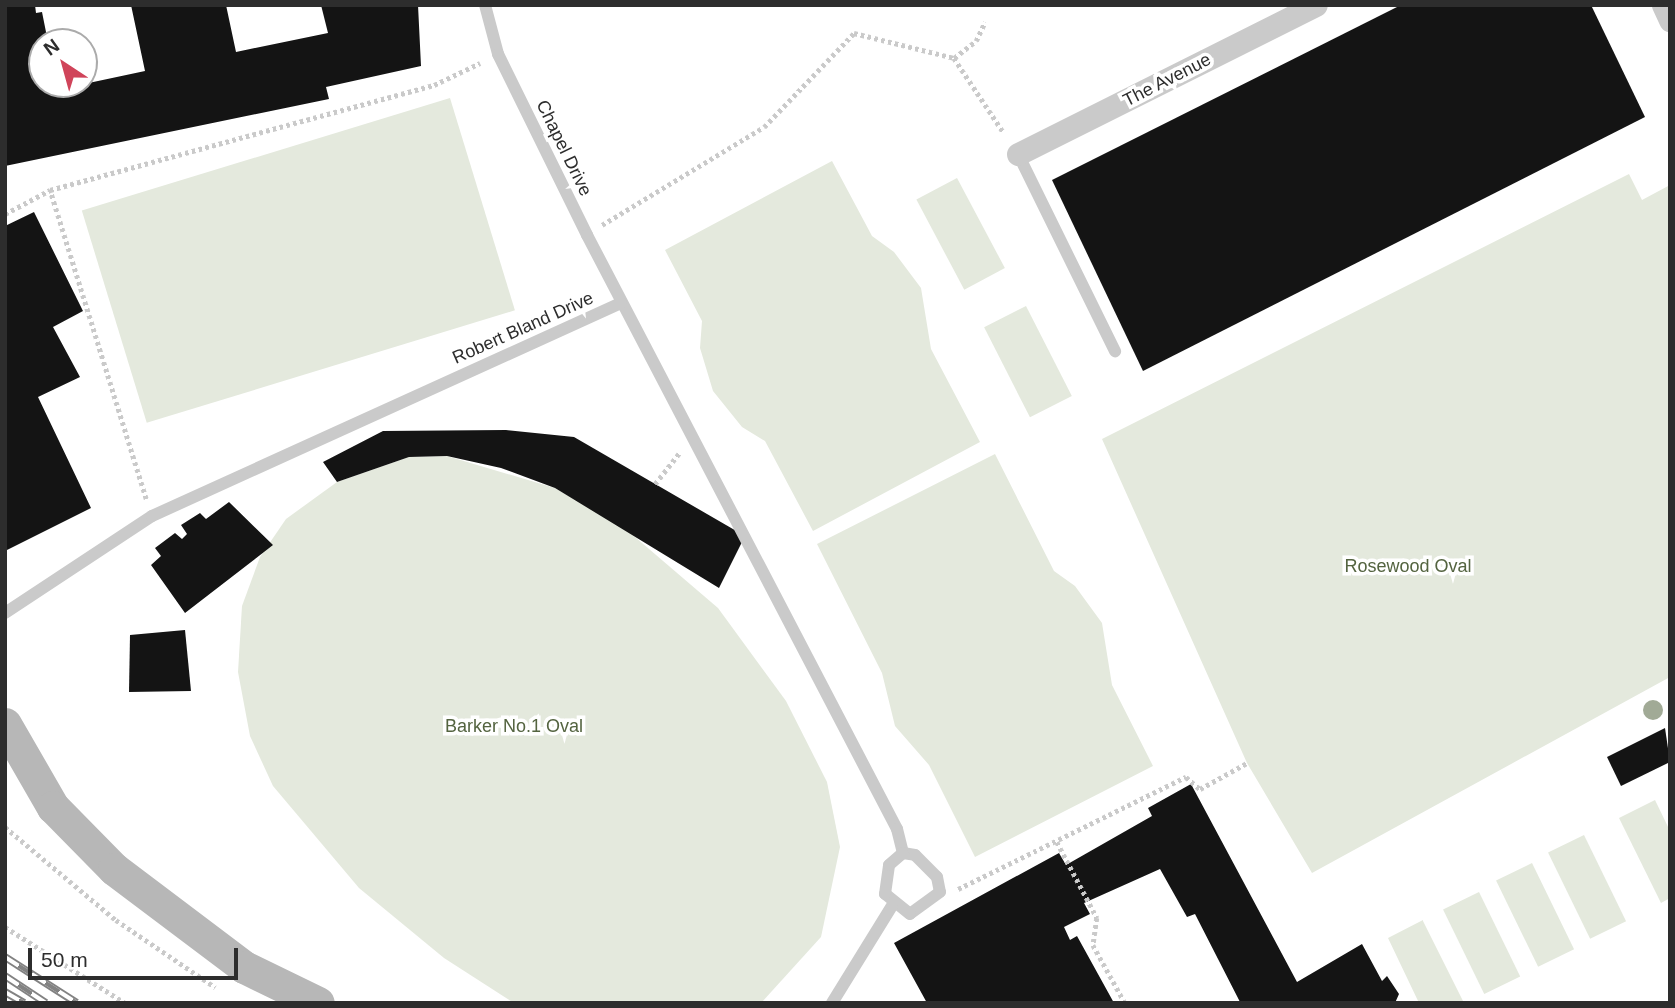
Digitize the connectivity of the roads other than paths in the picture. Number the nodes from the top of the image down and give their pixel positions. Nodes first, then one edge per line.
1 (485, 5) edge
2 (1316, 5) edge
3 (1662, 5) edge
4 (1670, 20) edge
5 (1018, 154) joint
6 (621, 303) junction
7 (1115, 351) dead end
8 (5, 613) edge
9 (5, 724) edge
10 (903, 853) junction
11 (892, 906) junction
12 (318, 1003) edge
13 (832, 1003) edge

1 - 6 lane, Chapel Drive
2 - 5 street, The Avenue
3 - 4 street
5 - 7 lane
6 - 8 lane, Robert Bland Drive
6 - 10 lane, Robert Bland Drive
9 - 12 street
10 - 11 lane
10 - 11 lane
11 - 13 lane

